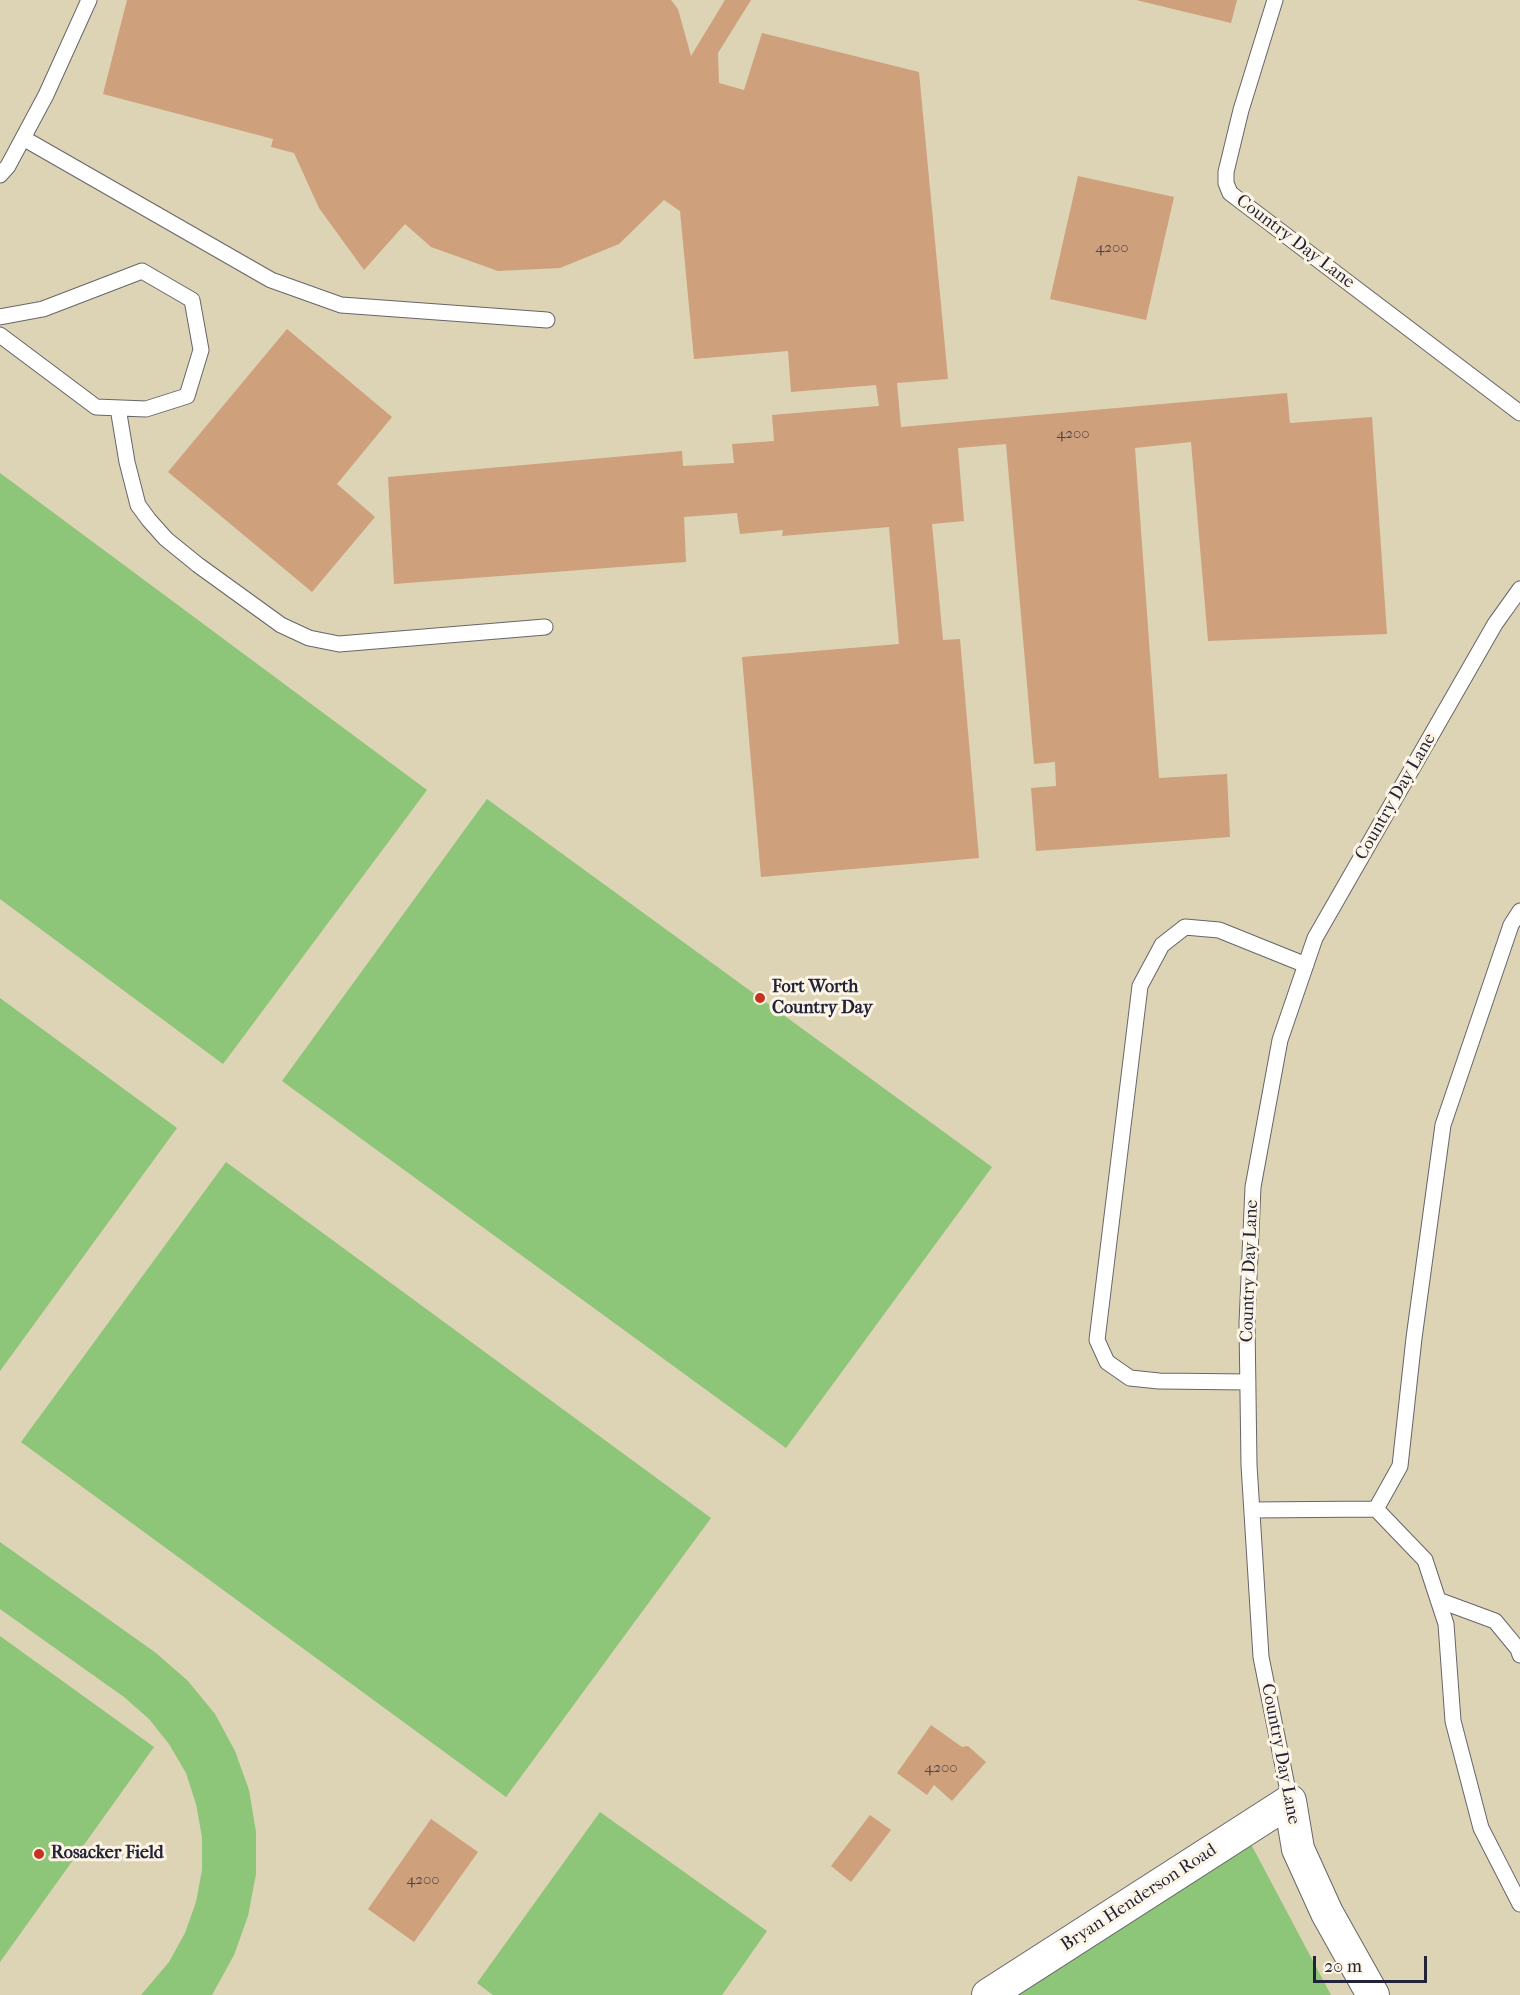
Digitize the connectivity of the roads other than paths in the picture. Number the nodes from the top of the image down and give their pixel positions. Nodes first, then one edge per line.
1 (89, 0) edge
2 (1275, 0) edge
3 (23, 138) junction
4 (0, 175) edge
5 (0, 317) edge
6 (547, 320) dead end
7 (0, 335) edge
8 (118, 408) junction
9 (1520, 413) edge
10 (1520, 589) edge
11 (545, 627) dead end
12 (1520, 911) edge
13 (1306, 965) junction
14 (1248, 1382) junction
15 (1376, 1509) junction
16 (1252, 1510) junction
17 (1438, 1600) junction
18 (1520, 1654) edge
19 (1290, 1801) junction
20 (1520, 1904) edge
21 (988, 1995) edge
22 (1373, 1995) edge

1 - 3 lane
2 - 9 lane, Country Day Lane
3 - 4 lane
3 - 6 lane
5 - 8 lane
7 - 8 lane
8 - 11 lane
10 - 13 lane, Country Day Lane
12 - 15 lane
13 - 14 lane, Country Day Lane
13 - 14 lane
14 - 16 lane, Country Day Lane
15 - 16 lane
15 - 17 lane
16 - 19 lane, Country Day Lane
17 - 18 lane
17 - 20 lane
19 - 21 street, Bryan Henderson Road
19 - 22 street, Country Day Lane

